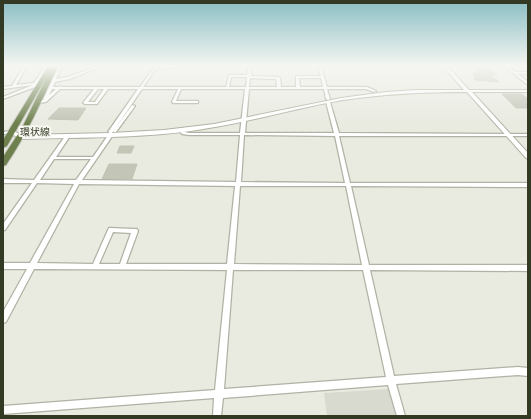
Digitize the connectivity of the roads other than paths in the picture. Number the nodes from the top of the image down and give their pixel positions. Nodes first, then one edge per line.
1 (35, 85) edge
2 (29, 86) edge
3 (34, 86) edge
4 (41, 86) edge
5 (47, 86) edge
6 (145, 86) edge
7 (463, 86) edge
8 (467, 86) edge
9 (13, 87) joint
10 (60, 87) junction
11 (3, 88) edge
12 (50, 88) joint
13 (97, 88) junction
14 (107, 88) junction
15 (143, 88) junction
16 (180, 88) junction
17 (228, 88) joint
18 (248, 88) junction
19 (279, 88) joint
20 (298, 88) joint
21 (326, 88) junction
22 (468, 89) junction
23 (528, 89) edge
24 (374, 91) junction
25 (3, 98) edge
26 (328, 100) junction
27 (42, 101) junction
28 (197, 102) dead end
29 (24, 112) junction
30 (244, 118) junction
31 (181, 130) junction
32 (11, 132) junction
33 (3, 133) edge
34 (112, 133) junction
35 (22, 134) junction
36 (242, 135) junction
37 (337, 135) junction
38 (528, 135) edge
39 (68, 136) junction
40 (508, 136) junction
41 (3, 146) edge
42 (528, 157) edge
43 (53, 158) junction
44 (95, 158) junction
45 (3, 163) edge
46 (3, 182) edge
47 (35, 182) junction
48 (77, 183) junction
49 (238, 184) junction
50 (347, 184) junction
51 (528, 185) edge
52 (3, 228) edge
53 (32, 265) junction
54 (3, 266) edge
55 (95, 266) junction
56 (122, 266) junction
57 (230, 266) junction
58 (365, 268) junction
59 (528, 268) edge
60 (3, 319) edge
61 (528, 372) edge
62 (391, 381) junction
63 (219, 394) junction
64 (3, 410) edge
65 (217, 416) edge
66 (400, 416) edge

1 - 29 highway
2 - 9 street
3 - 25 street
4 - 29 highway
5 - 27 highway
6 - 15 street
7 - 22 street
8 - 22 street
9 - 11 street
10 - 12 street
10 - 13 street
10 - 27 street
12 - 27 street
13 - 14 street
13 - 14 street
14 - 15 street
15 - 16 street
15 - 34 street
16 - 17 street
16 - 28 street
17 - 18 street
18 - 19 street
18 - 30 street
19 - 20 street
20 - 21 street
21 - 24 street
21 - 26 street
22 - 23 street, 環状線
22 - 24 street, 環状線
22 - 26 street, 環状線
22 - 40 street
24 - 26 street, 環状線
26 - 30 street, 環状線
26 - 37 street
27 - 35 highway
29 - 32 highway
30 - 31 street, 環状線
30 - 34 street, 環状線
30 - 36 street
31 - 34 street, 環状線
31 - 36 street
32 - 33 street
32 - 35 street, 環状線
32 - 41 highway
34 - 35 street, 環状線
34 - 39 street, 環状線
34 - 44 street
35 - 39 street, 環状線
35 - 45 highway
36 - 37 street
36 - 49 street
37 - 40 street
37 - 50 street
38 - 40 street
39 - 43 street
40 - 42 street
43 - 44 street
43 - 47 street
44 - 48 street
46 - 47 street
47 - 48 street
47 - 52 street
48 - 49 street
48 - 53 street
49 - 50 street
49 - 57 street
50 - 51 street
50 - 58 street
53 - 54 street
53 - 55 street
53 - 60 street
55 - 56 street
55 - 56 street
56 - 57 street
57 - 58 street
57 - 63 street
58 - 59 street
58 - 62 street
61 - 62 street
62 - 63 street
62 - 66 street
63 - 64 street
63 - 65 street

